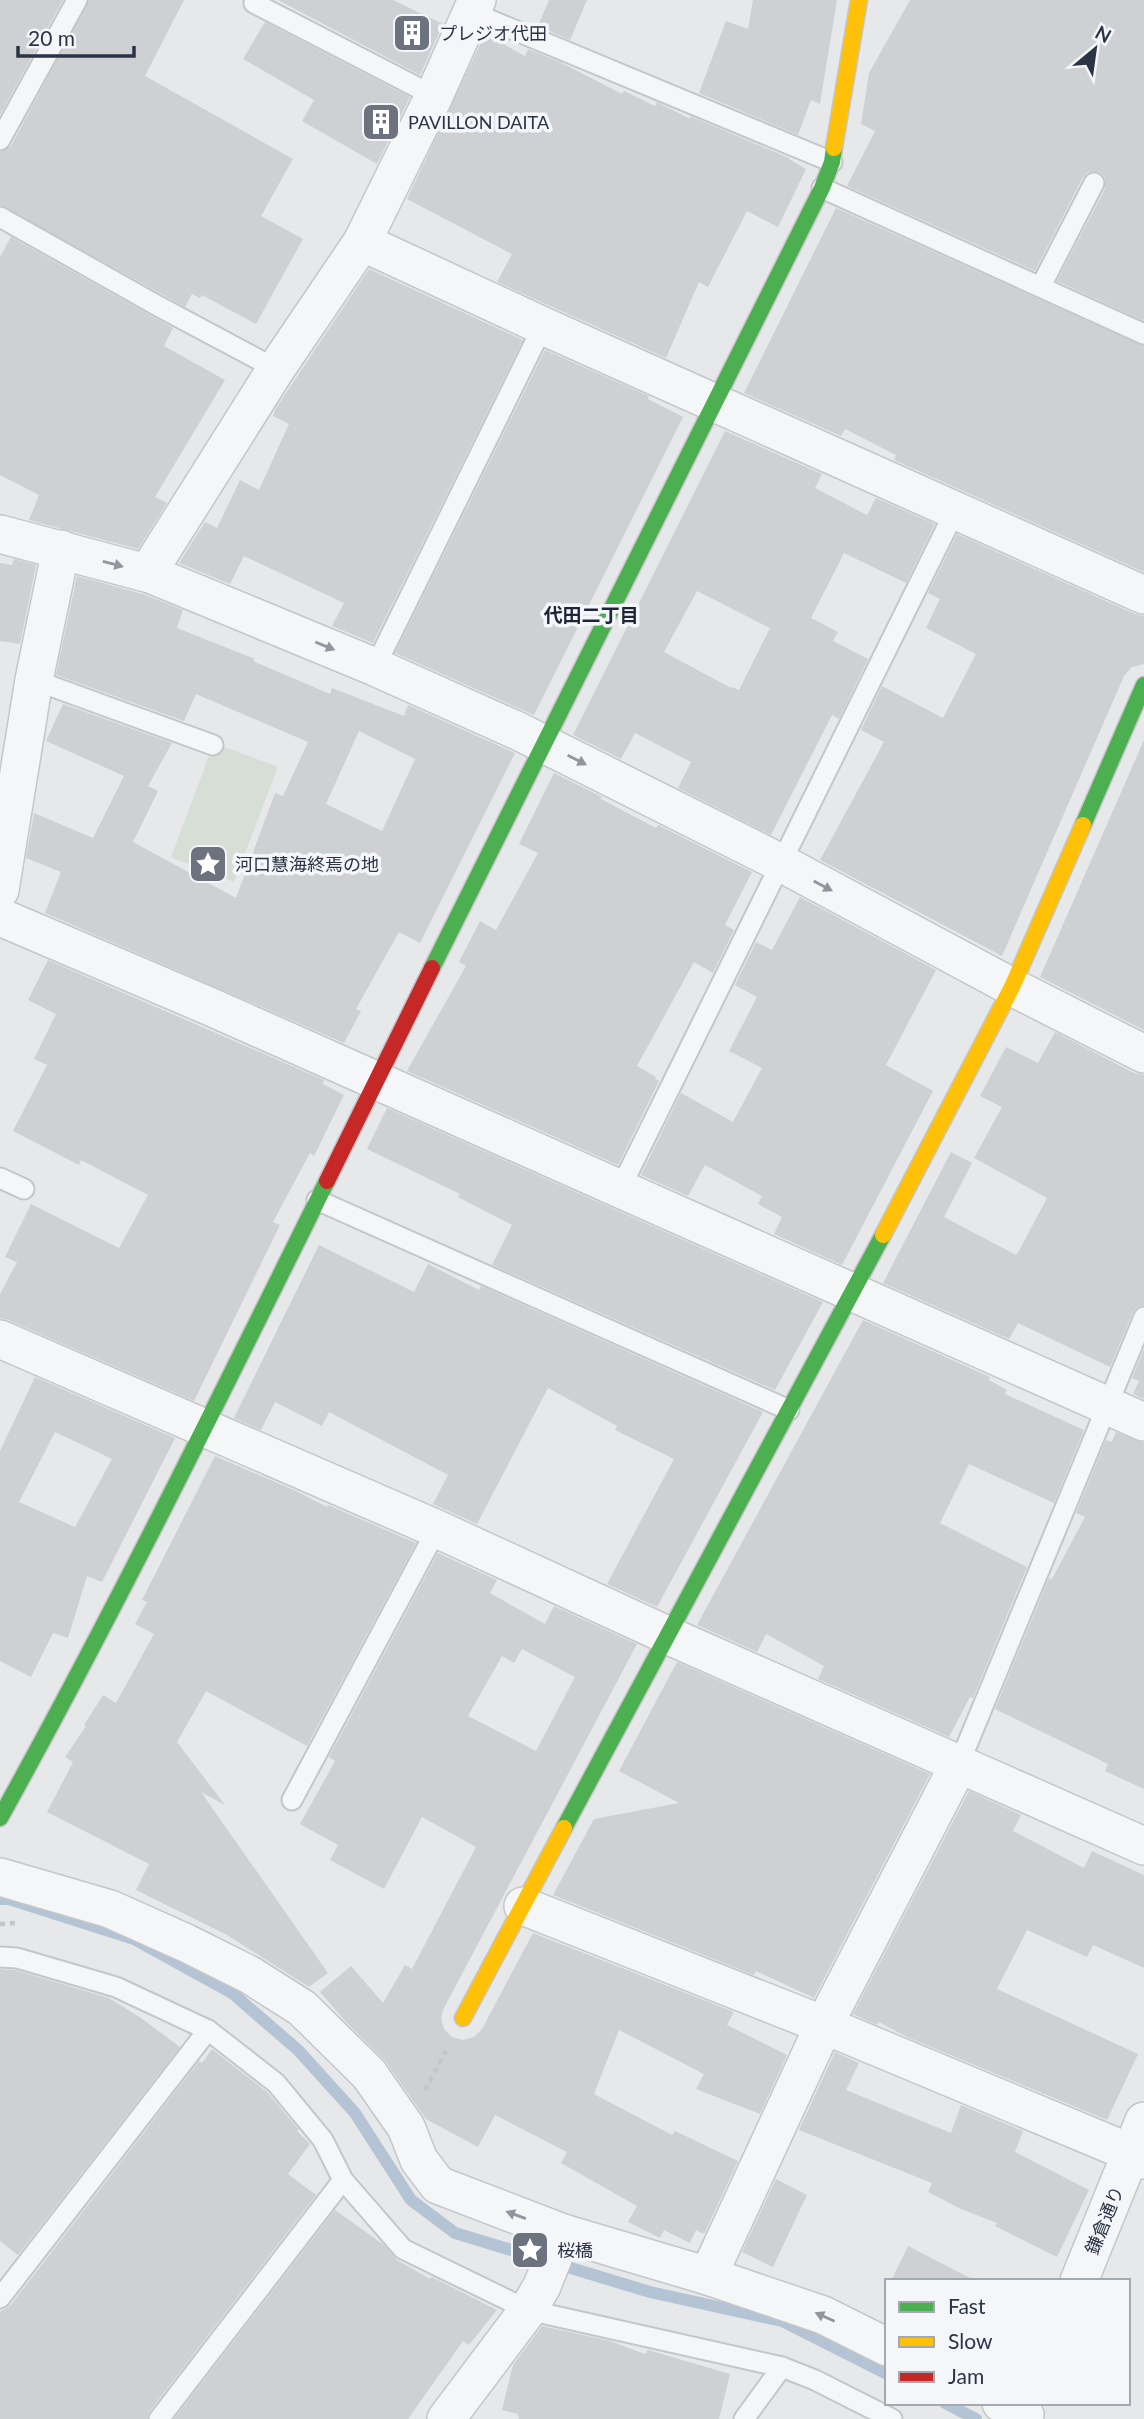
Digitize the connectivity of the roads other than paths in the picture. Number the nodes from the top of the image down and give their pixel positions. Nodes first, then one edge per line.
1 (77, 0) edge
2 (859, 0) edge
3 (254, 3) dead end
4 (474, 6) edge
5 (434, 96) junction
6 (0, 140) edge
7 (832, 162) junction
8 (1094, 183) dead end
9 (822, 188) junction
10 (0, 216) edge
11 (362, 242) junction
12 (1041, 286) junction
13 (543, 326) junction
14 (1144, 334) edge
15 (276, 369) junction
16 (715, 403) junction
17 (955, 511) junction
18 (0, 534) edge
19 (61, 550) junction
20 (150, 574) junction
21 (1144, 595) edge
22 (375, 667) junction
23 (34, 680) junction
24 (1144, 685) edge
25 (544, 742) junction
26 (213, 745) dead end
27 (780, 863) junction
28 (0, 890) edge
29 (0, 918) edge
30 (1012, 988) junction
31 (1144, 1054) edge
32 (374, 1082) junction
33 (0, 1178) edge
34 (24, 1189) dead end
35 (620, 1189) junction
36 (317, 1200) junction
37 (853, 1292) junction
38 (1144, 1317) edge
39 (0, 1339) edge
40 (1108, 1407) junction
41 (789, 1410) junction
42 (1144, 1422) edge
43 (205, 1428) junction
44 (438, 1529) junction
45 (667, 1635) junction
46 (959, 1764) junction
47 (292, 1800) dead end
48 (0, 1818) edge
49 (1144, 1846) edge
50 (0, 1877) edge
51 (523, 1906) junction
52 (0, 1957) edge
53 (463, 2018) road end
54 (824, 2025) junction
55 (208, 2030) junction
56 (1140, 2145) edge
57 (343, 2180) junction
58 (560, 2241) junction
59 (708, 2276) junction
60 (1080, 2279) edge
61 (0, 2298) edge
62 (535, 2298) junction
63 (885, 2346) edge
64 (782, 2367) junction
65 (159, 2419) edge
66 (446, 2419) edge
67 (744, 2419) edge
68 (892, 2419) edge

1 - 6 lane
2 - 7 street
3 - 5 lane
4 - 5 street
4 - 7 lane
5 - 11 street
7 - 9 street
8 - 12 lane
9 - 12 lane
9 - 16 street
10 - 15 lane
11 - 13 street
11 - 15 street
12 - 14 lane
13 - 16 street
13 - 22 lane
15 - 20 street
16 - 17 street
16 - 25 street
17 - 21 street
17 - 27 lane
18 - 19 street
19 -> 20 street
19 - 23 street
20 -> 22 street
22 - 25 street
23 - 26 lane
23 - 28 street
24 - 30 street
25 -> 27 street
25 - 32 street
27 -> 30 street
27 - 35 lane
29 - 32 street
30 - 31 street
30 - 37 street
32 - 35 street
32 - 36 street
33 - 34 lane
35 - 37 street
36 - 41 lane
36 - 43 street
37 - 40 street
37 - 41 street
38 - 40 lane
39 - 43 street
40 - 42 street
40 - 46 lane
41 - 45 street
43 - 44 street
43 - 48 street
44 - 45 street
44 - 47 lane
45 - 46 street
45 - 51 street
46 - 49 street
46 - 54 street
58 -> 50 street
51 - 53 street
51 - 54 street
52 - 55 lane
54 - 56 street
54 - 59 street
55 - 57 lane
55 - 61 lane
56 - 60 street, 鎌倉通り
57 - 62 lane
57 - 65 lane
58 - 59 street
58 - 62 street
63 -> 59 street
62 - 64 lane
62 - 66 street
64 - 67 lane
64 - 68 lane

